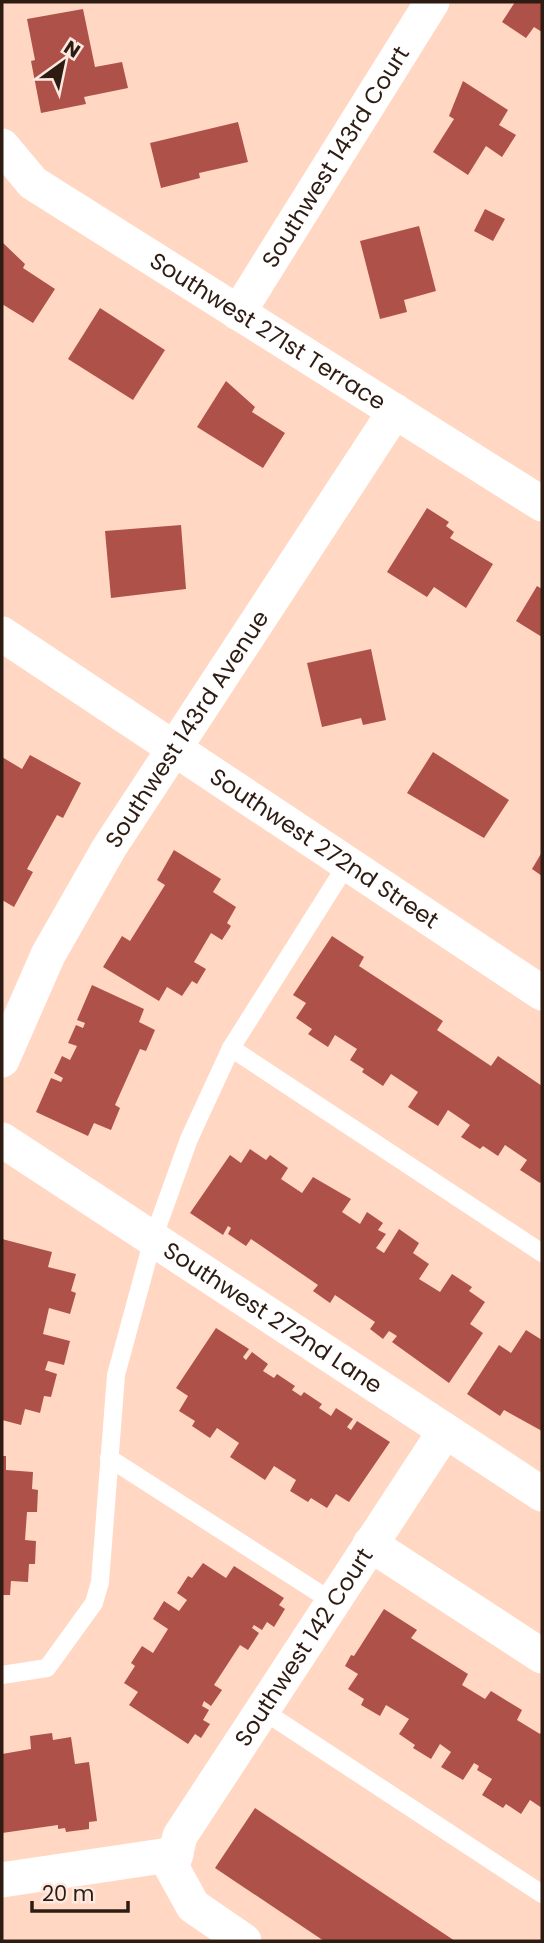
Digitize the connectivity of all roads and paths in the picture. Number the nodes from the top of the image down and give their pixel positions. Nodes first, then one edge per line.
1 (432, 2) edge
2 (2, 146) edge
3 (239, 313) junction
4 (395, 411) junction
5 (542, 504) edge
6 (2, 634) edge
7 (173, 749) junction
8 (347, 864) junction
9 (542, 993) edge
10 (231, 1048) junction
11 (2, 1060) edge
12 (2, 1140) edge
13 (153, 1239) junction
14 (542, 1253) edge
15 (445, 1431) junction
16 (109, 1458) junction
17 (542, 1494) edge
18 (370, 1544) junction
19 (333, 1602) junction
20 (542, 1656) edge
21 (2, 1675) edge
22 (262, 1710) junction
23 (174, 1861) junction
24 (2, 1881) edge
25 (542, 1894) edge
26 (244, 1941) edge

1 - 3 street, Southwest 143rd Court
2 - 3 street, Southwest 271st Terrace
3 - 4 street, Southwest 271st Terrace
4 - 5 street, Southwest 271st Terrace
4 - 7 street, Southwest 143rd Avenue
6 - 7 street, Southwest 272nd Street
7 - 8 street, Southwest 272nd Street
7 - 11 street, Southwest 143rd Avenue
8 - 9 street, Southwest 272nd Street
8 - 10 lane
10 - 13 lane
10 - 14 lane
12 - 13 street, Southwest 272nd Lane
13 - 15 street, Southwest 272nd Lane
13 - 16 lane
15 - 17 street, Southwest 272nd Lane
15 - 18 street, Southwest 142 Court
16 - 19 lane
16 - 21 lane
18 - 19 street, Southwest 142 Court
18 - 20 street
19 - 22 street, Southwest 142 Court
22 - 23 street, Southwest 142 Court
22 - 25 lane
23 - 24 street
23 - 26 street

